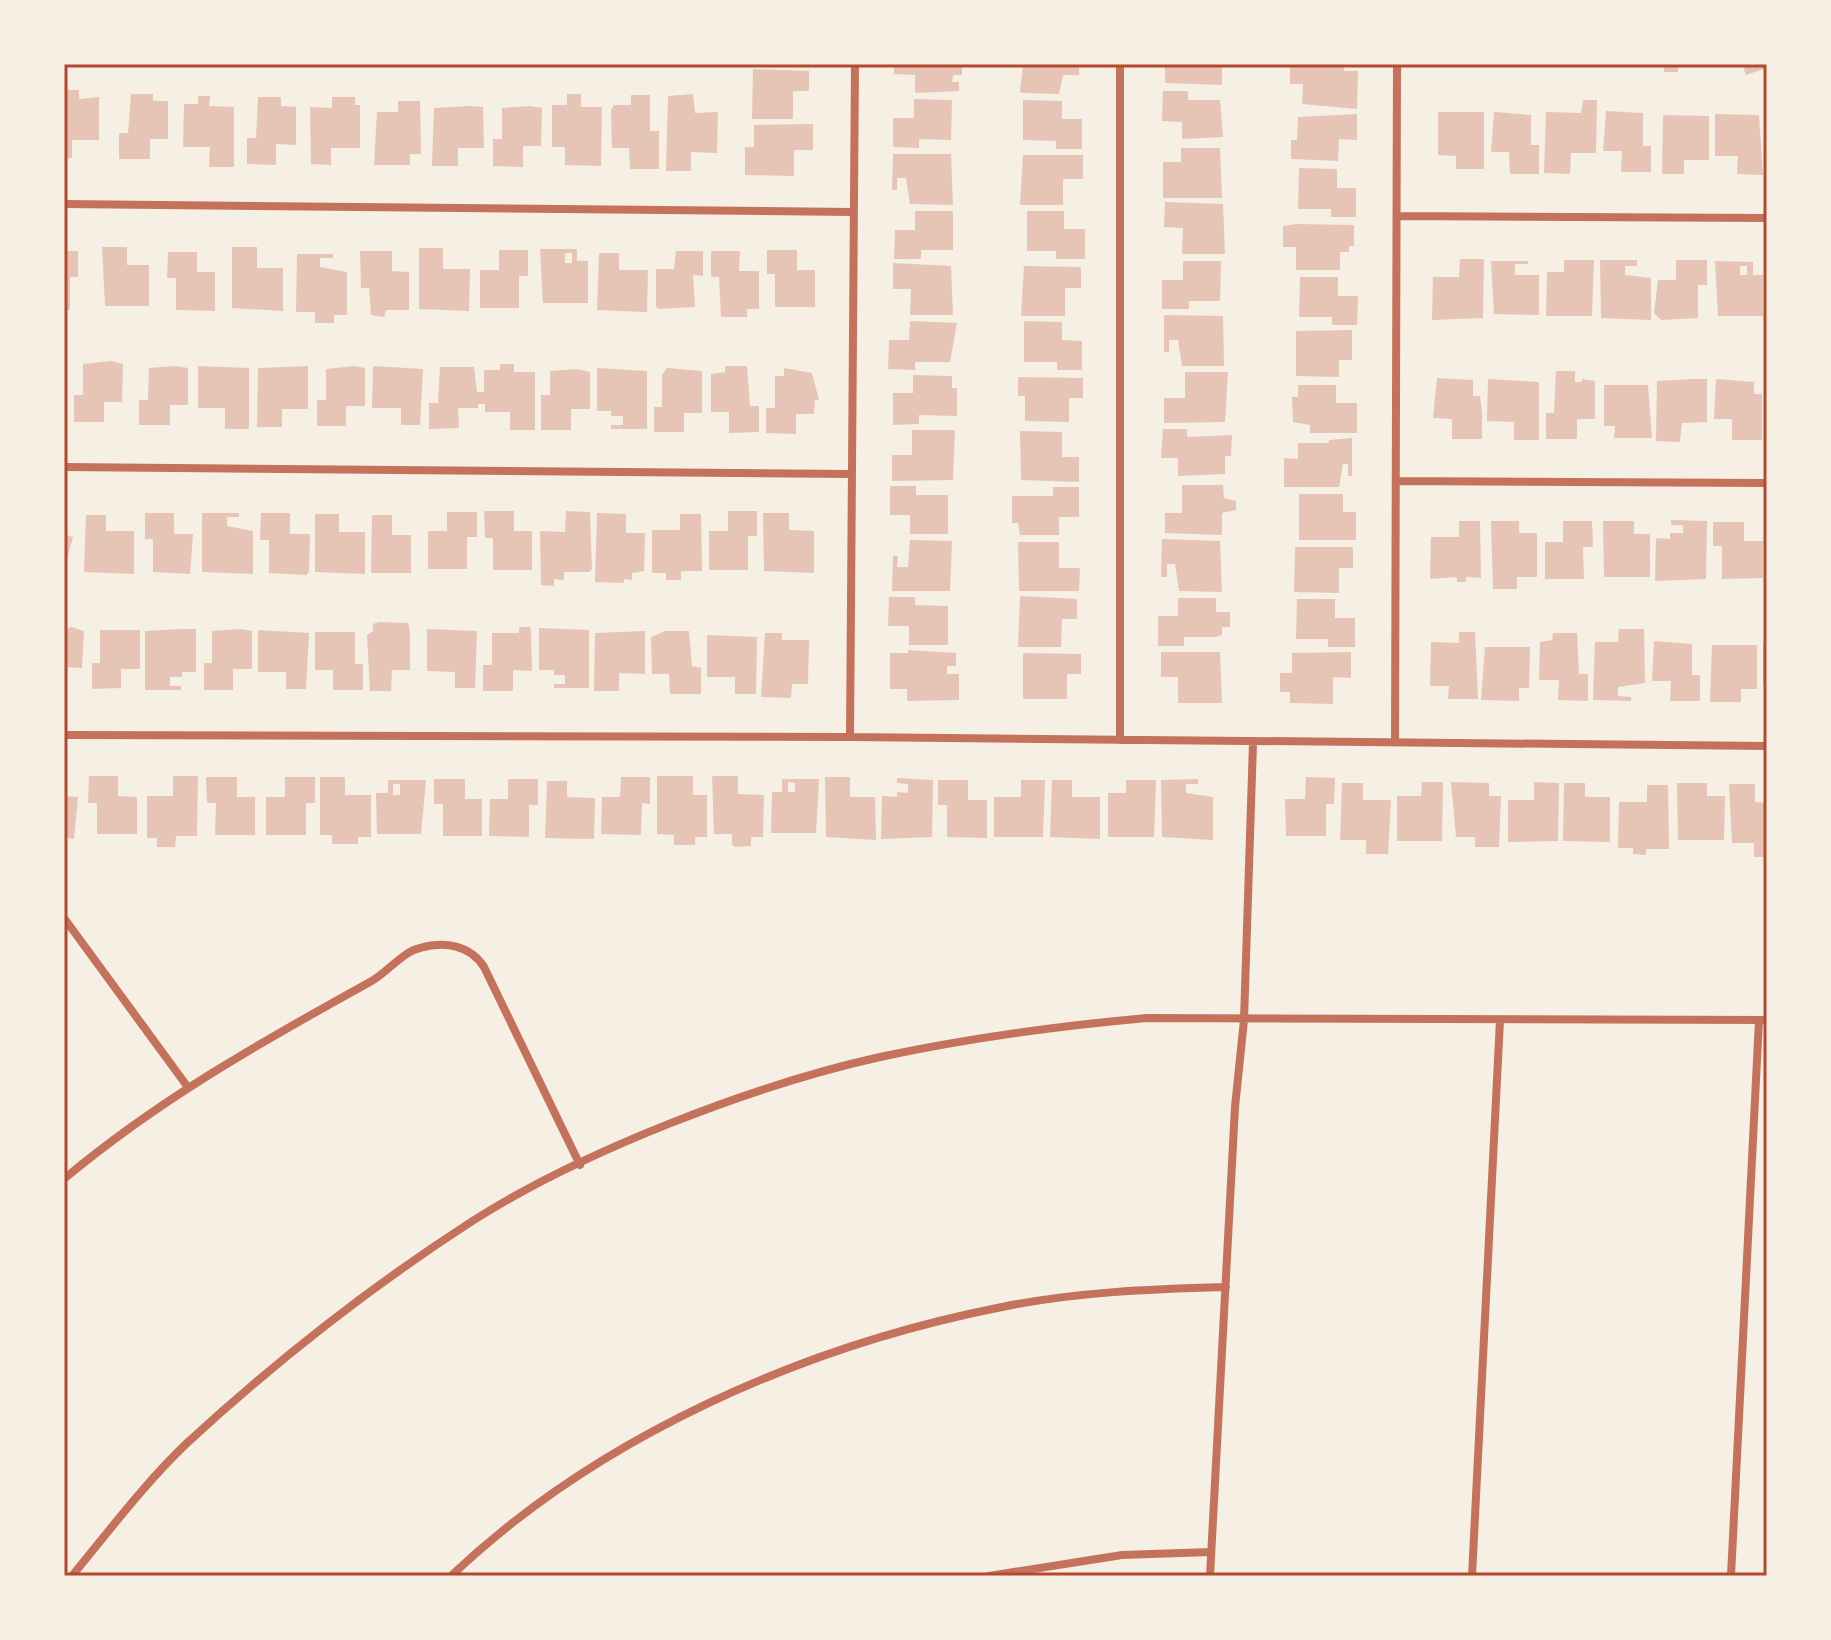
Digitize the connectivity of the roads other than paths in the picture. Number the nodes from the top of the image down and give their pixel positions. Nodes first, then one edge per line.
1 (855, 64) edge
2 (1120, 64) edge
3 (1397, 64) edge
4 (64, 204) edge
5 (852, 212) junction
6 (1398, 216) junction
7 (1767, 218) edge
8 (64, 467) edge
9 (849, 474) junction
10 (1398, 481) junction
11 (1767, 483) edge
12 (64, 735) edge
13 (850, 737) junction
14 (1120, 740) junction
15 (1395, 742) junction
16 (1253, 743) junction
17 (1767, 746) edge
18 (64, 918) edge
19 (1244, 1020) junction
20 (1500, 1020) junction
21 (1763, 1020) edge
22 (187, 1086) junction
23 (580, 1165) junction
24 (64, 1179) edge
25 (1226, 1287) junction
26 (1211, 1552) junction
27 (72, 1576) edge
28 (451, 1576) edge
29 (989, 1576) edge
30 (1210, 1576) edge
31 (1472, 1576) edge
32 (1731, 1576) edge

1 - 5 street
2 - 14 street
3 - 6 street
4 - 5 street
5 - 9 street
6 - 7 street
6 - 10 street
8 - 9 street
9 - 13 street
10 - 11 street
10 - 15 street
12 - 13 street
13 - 14 street
14 - 16 street
15 - 16 street
15 - 17 street
16 - 19 street
18 - 22 street
19 - 20 street
19 - 23 street
19 - 25 street
20 - 21 street
20 - 31 street
21 - 32 street
22 - 23 street
22 - 24 street
23 - 27 street
25 - 26 street
25 - 28 street
26 - 29 street
26 - 30 street

